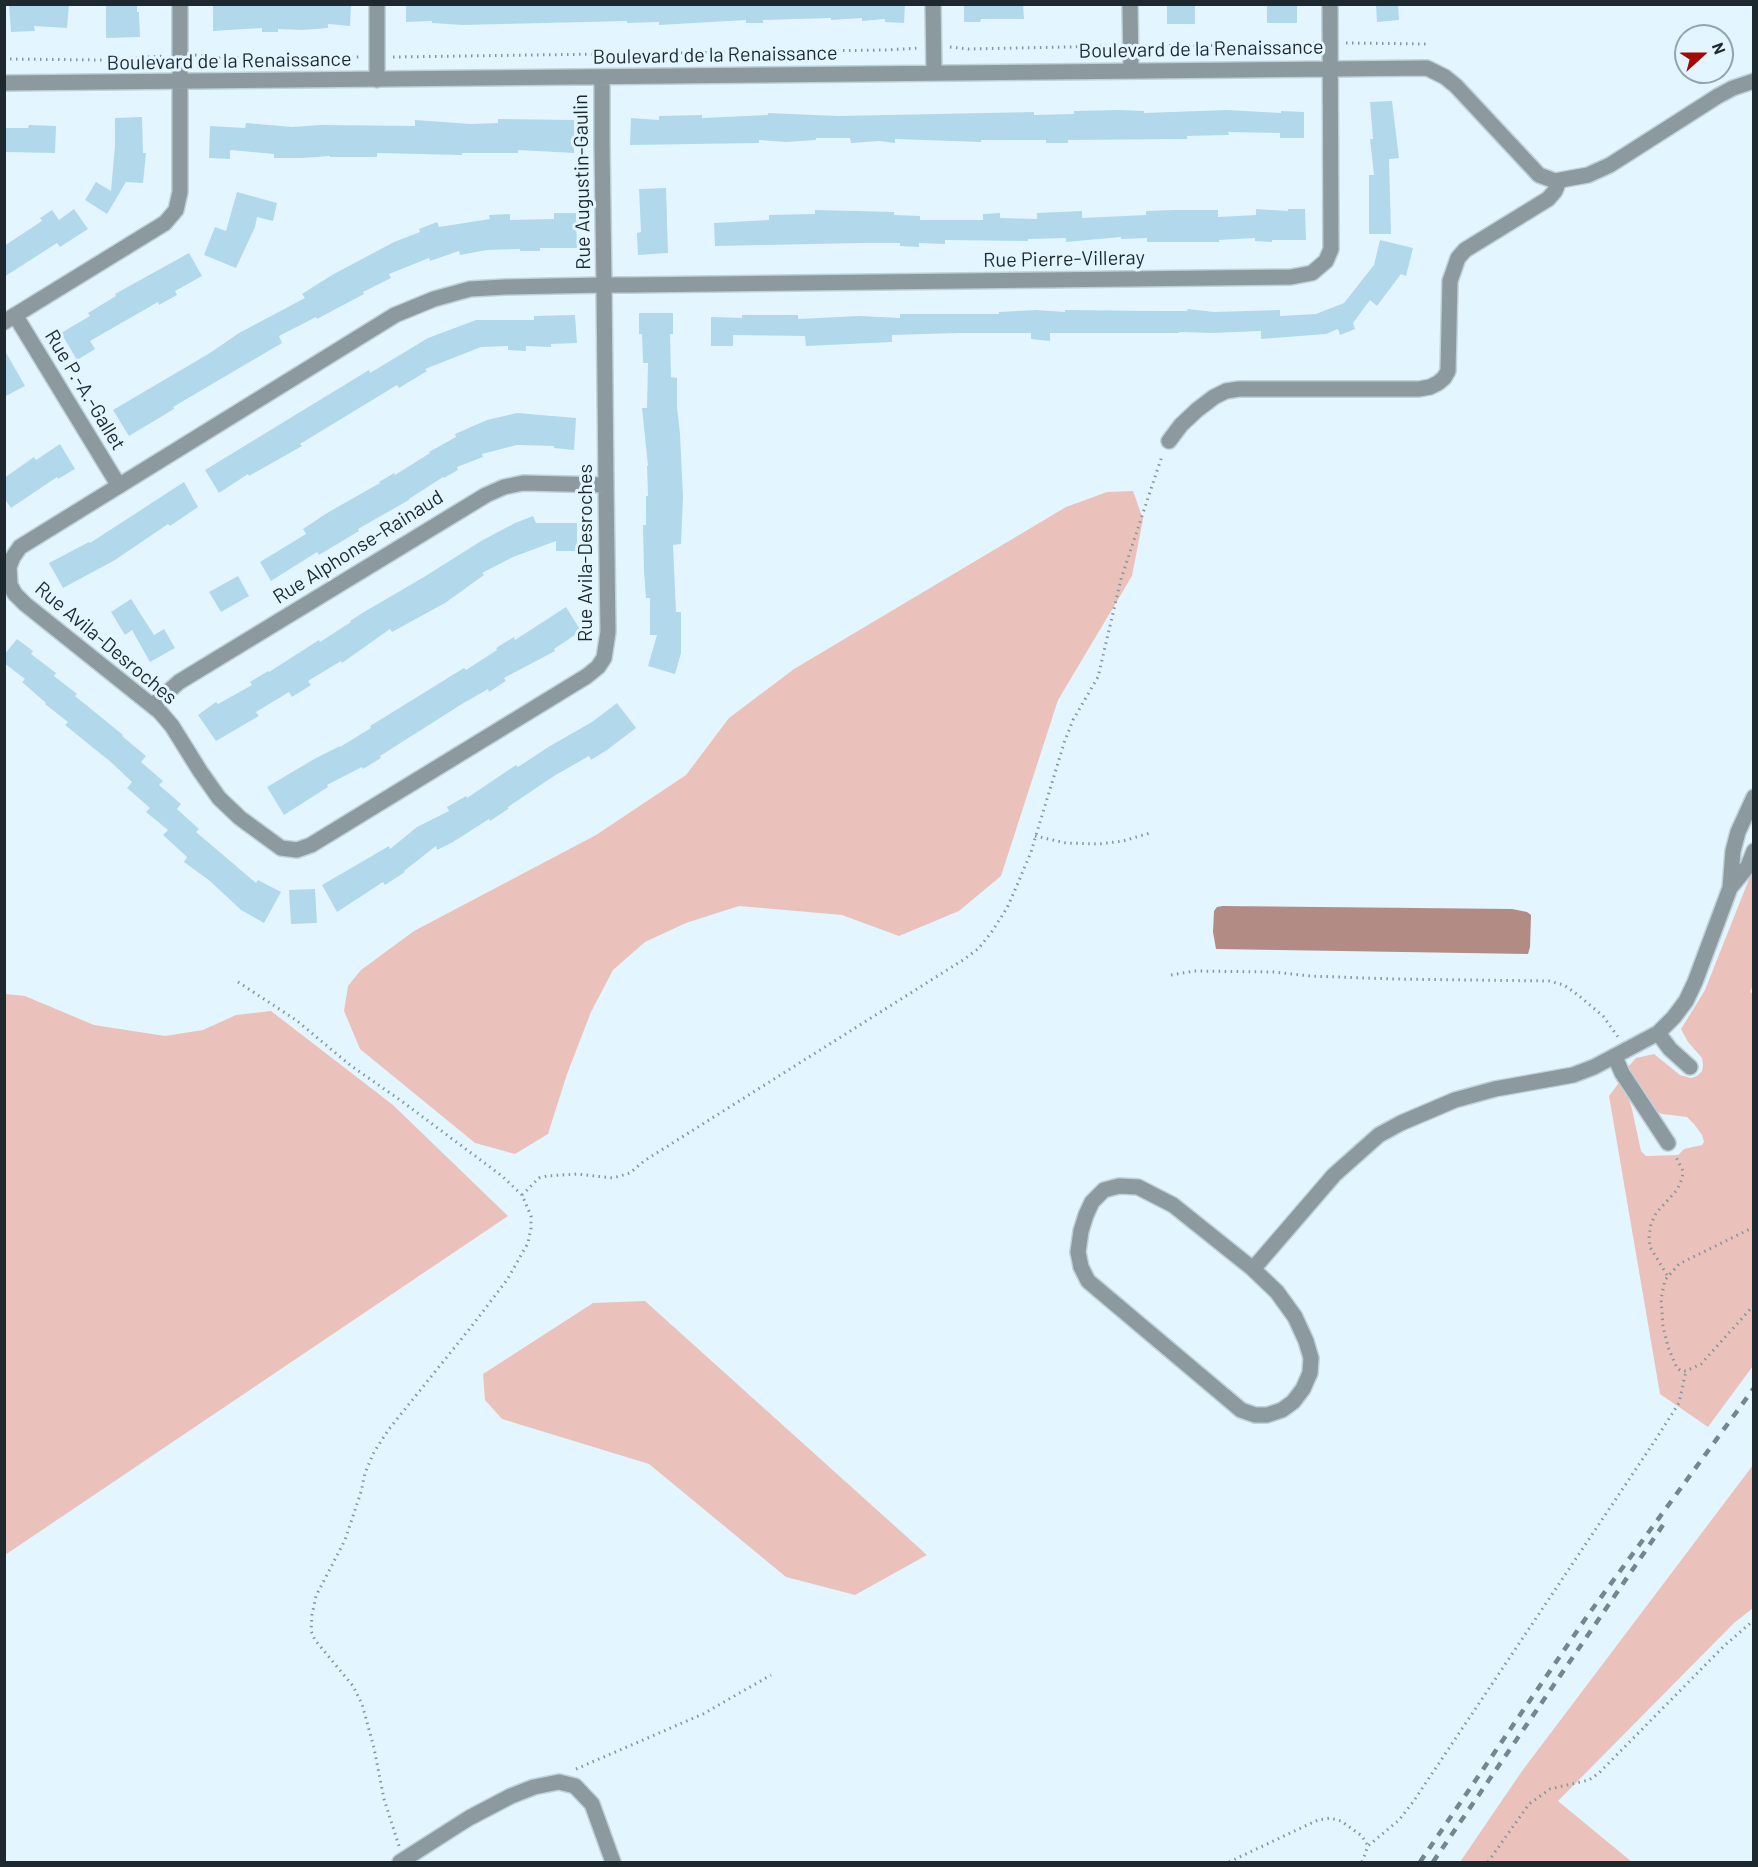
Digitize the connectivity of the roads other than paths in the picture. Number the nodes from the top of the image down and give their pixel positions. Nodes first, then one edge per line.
1 (180, 4) edge
2 (377, 4) edge
3 (933, 4) edge
4 (1130, 4) edge
5 (1330, 4) edge
6 (1330, 69) junction
7 (1131, 71) junction
8 (934, 72) junction
9 (602, 78) junction
10 (377, 80) junction
11 (1754, 81) edge
12 (181, 82) junction
13 (4, 83) edge
14 (1559, 181) junction
15 (604, 285) junction
16 (10, 319) edge
17 (1169, 441) road end
18 (606, 484) junction
19 (119, 486) junction
20 (153, 705) junction
21 (1754, 797) edge
22 (1754, 851) edge
23 (1730, 888) junction
24 (1658, 1033) junction
25 (1621, 1054) junction
26 (1690, 1067) dead end
27 (1668, 1143) road end
28 (1252, 1269) junction
29 (403, 1860) edge
30 (614, 1863) edge

1 - 12 street
2 - 10 street
3 - 8 street
4 - 7 street
5 - 6 street, Rue Pierre-Villeray
6 - 7 street, Boulevard de la Renaissance
6 - 14 street, Boulevard de la Renaissance
6 - 15 street, Rue Pierre-Villeray
7 - 8 street, Boulevard de la Renaissance
8 - 9 street, Boulevard de la Renaissance
9 - 10 street, Boulevard de la Renaissance
9 - 15 street, Rue Augustin-Gaulin
10 - 12 street, Boulevard de la Renaissance
11 - 14 street
12 - 13 street, Boulevard de la Renaissance
12 - 16 street
14 - 17 street
15 - 18 street, Rue Avila-Desroches
15 - 19 street, Rue Avila-Desroches
16 - 19 street, Rue P.-A.-Gallet
18 - 20 street, Rue Alphonse-Rainaud
18 - 20 street, Rue Avila-Desroches
19 - 20 street, Rue Avila-Desroches
21 - 23 street
22 - 23 street
23 - 24 street
24 - 25 street
24 - 26 street
25 - 27 street
25 - 28 street
28 - 28 street
29 - 30 street

